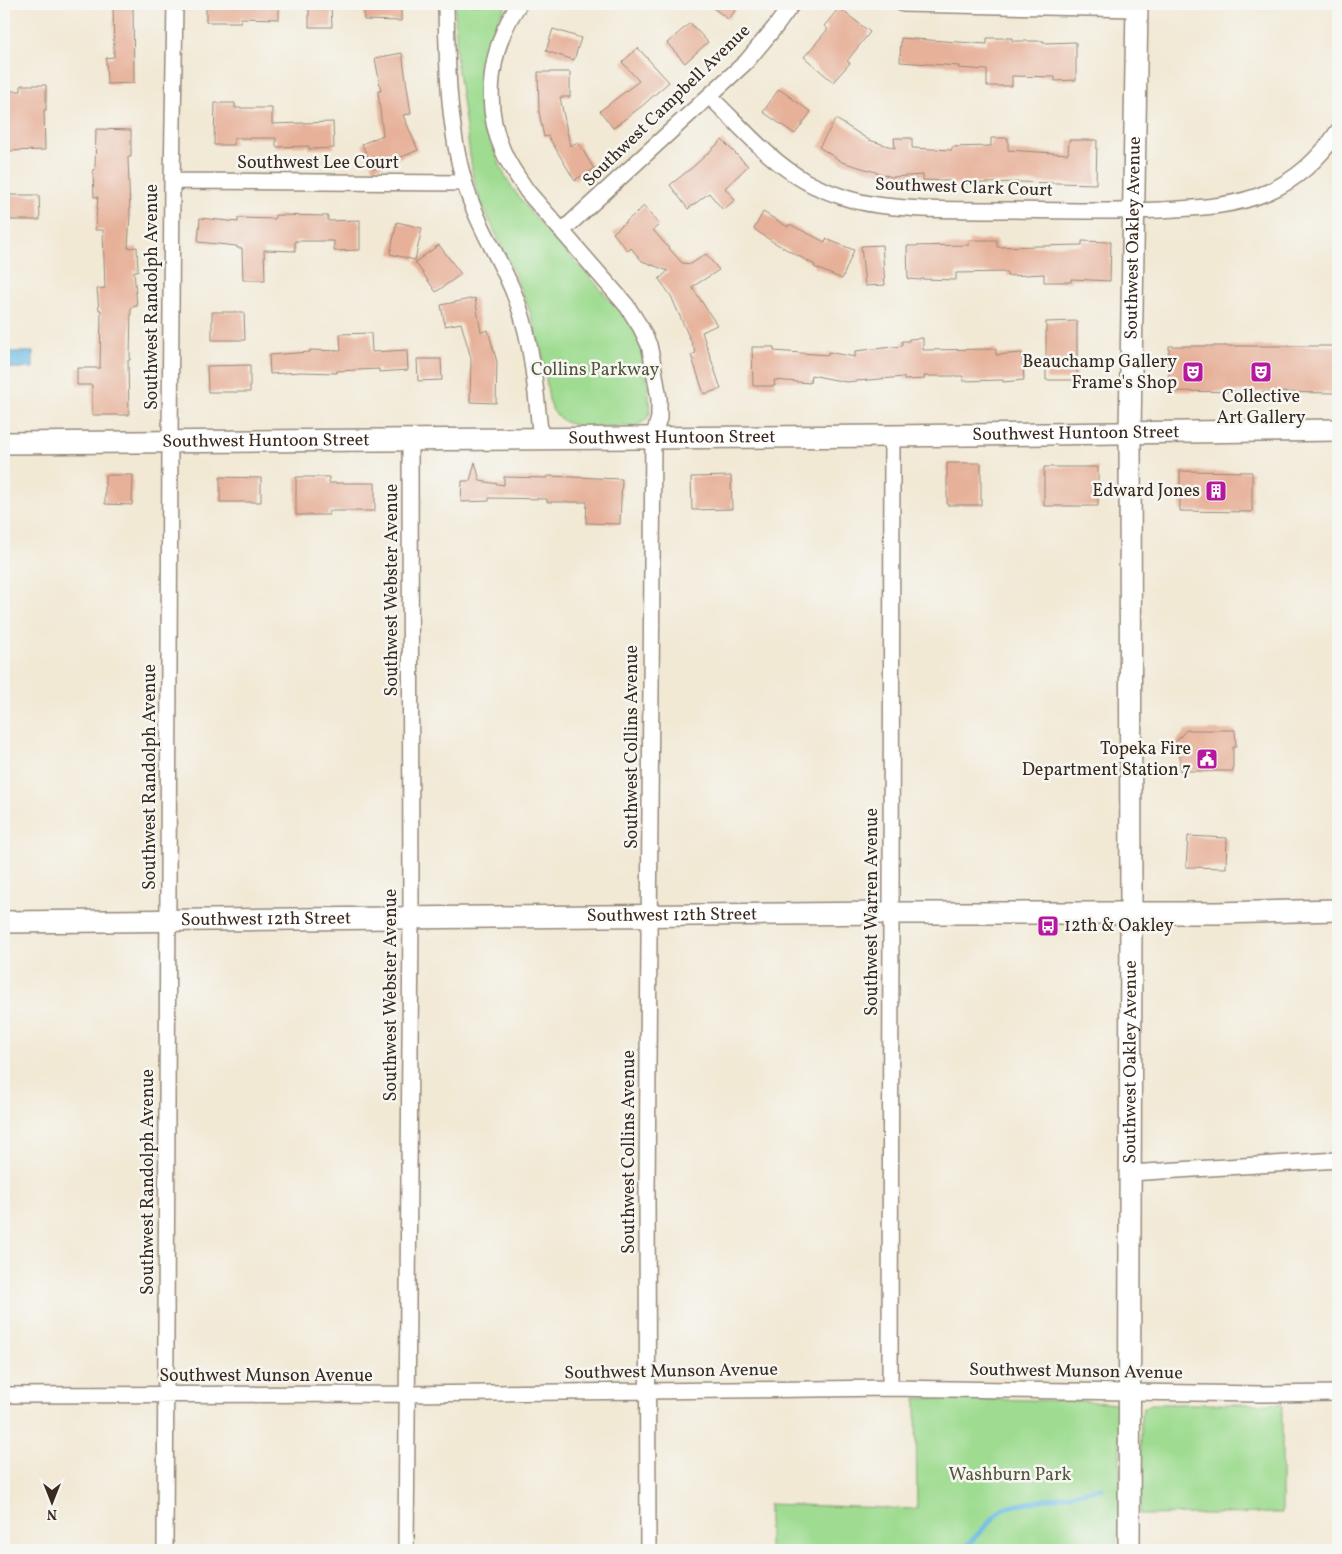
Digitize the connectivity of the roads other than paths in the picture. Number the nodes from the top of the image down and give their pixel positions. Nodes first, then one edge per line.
1 (175, 4) edge
2 (446, 4) edge
3 (519, 4) edge
4 (792, 4) edge
5 (903, 4) edge
6 (1136, 6) edge
7 (709, 96) junction
8 (1338, 131) edge
9 (172, 181) junction
10 (464, 183) junction
11 (1134, 211) junction
12 (562, 231) junction
13 (1338, 430) edge
14 (1130, 432) junction
15 (892, 436) junction
16 (653, 438) junction
17 (541, 439) junction
18 (410, 440) junction
19 (170, 442) junction
20 (4, 443) edge
21 (1338, 910) edge
22 (890, 913) junction
23 (1131, 914) junction
24 (650, 916) junction
25 (411, 919) junction
26 (168, 921) junction
27 (4, 922) edge
28 (1338, 1160) edge
29 (1130, 1173) junction
30 (890, 1388) junction
31 (648, 1392) junction
32 (1130, 1392) junction
33 (1338, 1393) edge
34 (406, 1394) junction
35 (4, 1395) edge
36 (166, 1395) junction
37 (165, 1550) edge
38 (406, 1550) edge
39 (648, 1550) edge
40 (1129, 1550) edge

1 - 9 street, Southwest Randolph Avenue
2 - 10 street
3 - 12 street, Southwest Collins Avenue
4 - 7 street, Southwest Campbell Avenue
5 - 6 street
6 - 11 main road, Southwest Oakley Avenue
7 - 11 street, Southwest Clark Court
7 - 12 street, Southwest Campbell Avenue
8 - 11 street, Southwest Clark Court
9 - 10 street, Southwest Lee Court
9 - 19 street, Southwest Randolph Avenue
10 - 17 street
11 - 14 main road, Southwest Oakley Avenue
12 - 16 street, Southwest Collins Avenue
13 - 14 main road, Southwest Huntoon Street
14 - 15 main road, Southwest Huntoon Street
14 - 23 main road, Southwest Oakley Avenue
15 - 16 main road, Southwest Huntoon Street
15 - 22 street, Southwest Warren Avenue
16 - 17 main road, Southwest Huntoon Street
16 - 24 street, Southwest Collins Avenue
17 - 18 main road, Southwest Huntoon Street
18 - 19 main road, Southwest Huntoon Street
18 - 25 street, Southwest Webster Avenue
19 - 20 main road, Southwest Huntoon Street
19 - 26 street, Southwest Randolph Avenue
21 - 23 main road, Southwest 12th Street
22 - 23 main road, Southwest 12th Street
22 - 24 main road, Southwest 12th Street
22 - 30 street, Southwest Warren Avenue
23 - 29 main road, Southwest Oakley Avenue
24 - 25 main road, Southwest 12th Street
24 - 31 street, Southwest Collins Avenue
25 - 26 main road, Southwest 12th Street
25 - 34 street, Southwest Webster Avenue
26 - 27 main road, Southwest 12th Street
26 - 36 street, Southwest Randolph Avenue
28 - 29 street
29 - 32 main road, Southwest Oakley Avenue
30 - 31 street, Southwest Munson Avenue
30 - 32 street, Southwest Munson Avenue
31 - 34 street, Southwest Munson Avenue
31 - 39 street, Southwest Collins Avenue
32 - 33 street, Southwest Munson Avenue
32 - 40 main road, Southwest Oakley Avenue
34 - 36 street, Southwest Munson Avenue
34 - 38 street, Southwest Webster Avenue
35 - 36 street, Southwest Munson Avenue
36 - 37 street, Southwest Randolph Avenue

